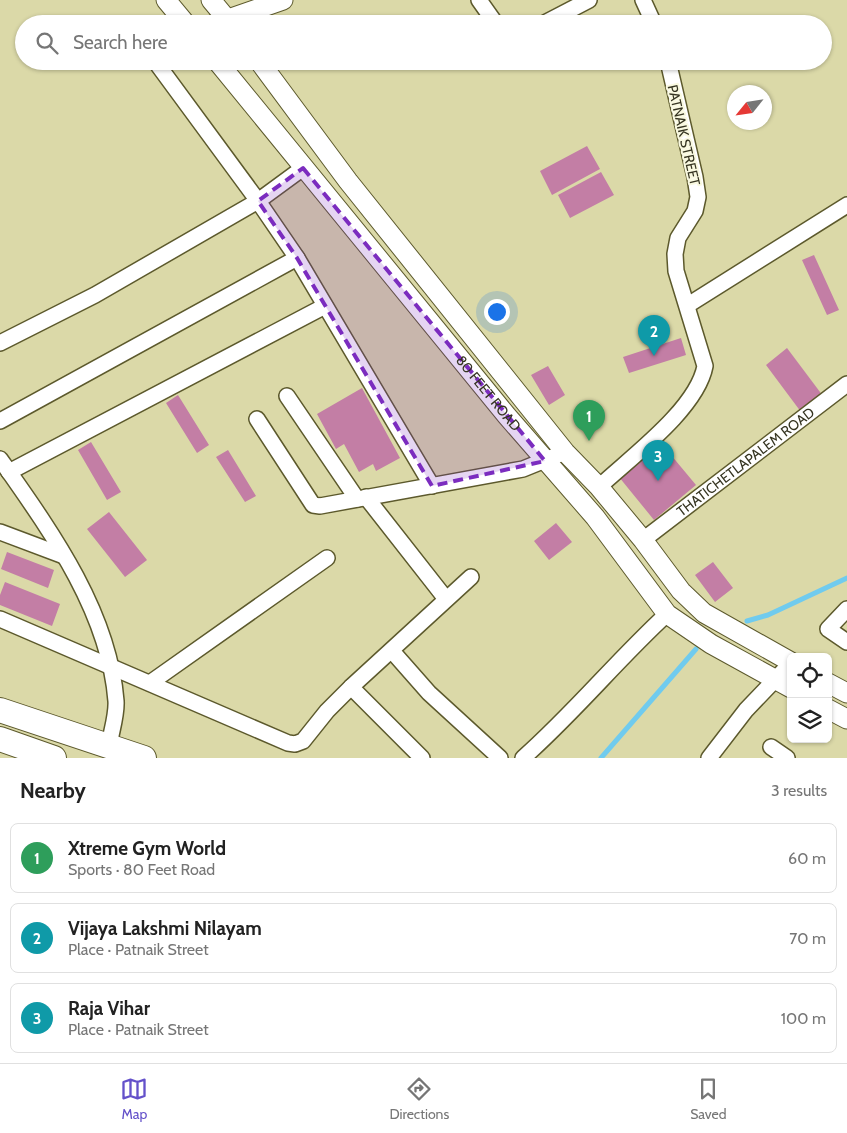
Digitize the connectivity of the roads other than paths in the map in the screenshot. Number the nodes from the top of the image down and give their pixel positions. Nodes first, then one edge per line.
1 (166, 0) edge
2 (211, 0) edge
3 (283, 0) edge
4 (479, 0) edge
5 (589, 0) edge
6 (644, 0) edge
7 (178, 15) edge
8 (220, 15) edge
9 (243, 15) edge
10 (490, 15) edge
11 (560, 15) edge
12 (650, 15) edge
13 (162, 70) edge
14 (224, 70) edge
15 (266, 70) edge
16 (670, 70) edge
17 (303, 168) junction
18 (258, 201) junction
19 (847, 205) edge
20 (297, 258) junction
21 (688, 305) junction
22 (325, 306) junction
23 (0, 343) edge
24 (847, 384) edge
25 (287, 396) dead end
26 (258, 419) dead end
27 (0, 421) edge
28 (565, 452) junction
29 (545, 462) junction
30 (4, 465) edge
31 (584, 471) junction
32 (432, 486) junction
33 (568, 487) junction
34 (599, 487) junction
35 (362, 498) junction
36 (612, 502) junction
37 (595, 517) junction
38 (0, 532) edge
39 (643, 540) junction
40 (64, 556) junction
41 (327, 558) dead end
42 (471, 577) dead end
43 (446, 598) junction
44 (847, 609) edge
45 (667, 614) junction
46 (0, 619) edge
47 (847, 642) edge
48 (392, 652) junction
49 (787, 661) edge
50 (109, 665) junction
51 (150, 683) junction
52 (784, 684) edge
53 (832, 685) edge
54 (351, 687) junction
55 (847, 693) edge
56 (0, 710) edge
57 (832, 711) edge
58 (847, 719) edge
59 (0, 739) edge
60 (109, 746) junction
61 (772, 747) dead end
62 (54, 758) edge
63 (144, 758) edge
64 (422, 758) edge
65 (500, 758) edge
66 (522, 758) edge
67 (709, 758) edge
68 (787, 758) edge

1 - 7 street
2 - 8 street
3 - 9 street
4 - 10 street
5 - 11 street
6 - 12 street
13 - 18 street
14 - 17 street, 80 FEET ROAD
15 - 28 street, 80 FEET ROAD
16 - 21 street, PATNAIK STREET
17 - 18 street
17 - 29 street, 80 FEET ROAD
18 - 20 street
18 - 23 street
19 - 21 street
20 - 22 street
20 - 27 street
21 - 34 street, PATNAIK STREET
22 - 30 street
22 - 32 street
24 - 39 street, THATICHETLAPALEM ROAD
25 - 35 street
26 - 35 street
28 - 29 street
28 - 31 street, 80 FEET ROAD
29 - 32 street
29 - 33 street, 80 FEET ROAD
30 - 40 street
31 - 33 street
31 - 34 street, 80 FEET ROAD
32 - 35 street
33 - 37 street, 80 FEET ROAD
34 - 36 street, 80 FEET ROAD
35 - 43 street
36 - 37 street
36 - 39 street, 80 FEET ROAD
37 - 45 street, 80 FEET ROAD
38 - 40 street
39 - 49 street, 80 FEET ROAD
40 - 50 street
41 - 51 street
42 - 43 street
43 - 48 street
44 - 47 street
45 - 52 street, 80 FEET ROAD
45 - 66 street
46 - 50 street
48 - 54 street
48 - 65 street
50 - 51 street
50 - 60 street
51 - 54 street
52 - 67 street
53 - 55 street
54 - 64 street
56 - 60 main road
57 - 58 street
59 - 62 main road
60 - 63 main road
61 - 68 street

